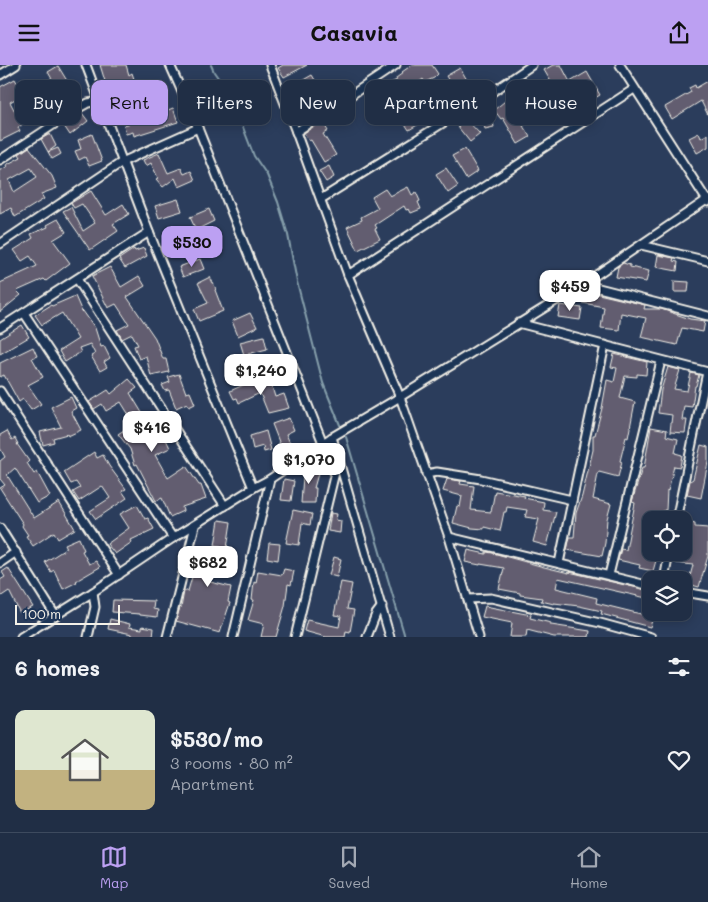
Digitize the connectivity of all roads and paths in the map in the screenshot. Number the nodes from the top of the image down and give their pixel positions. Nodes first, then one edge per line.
1 (16, 65) edge
2 (86, 65) edge
3 (170, 65) edge
4 (270, 65) edge
5 (396, 65) edge
6 (532, 65) edge
7 (620, 65) edge
8 (0, 75) edge
9 (92, 80) edge
10 (634, 89) junction
11 (91, 102) edge
12 (109, 125) edge
13 (198, 128) junction
14 (296, 132) junction
15 (0, 160) edge
16 (122, 162) junction
17 (321, 199) junction
18 (707, 200) edge
19 (149, 232) junction
20 (0, 244) edge
21 (641, 245) junction
22 (708, 261) edge
23 (348, 275) junction
24 (77, 279) junction
25 (583, 284) junction
26 (24, 313) junction
27 (708, 316) edge
28 (518, 323) junction
29 (0, 328) edge
30 (605, 345) junction
31 (661, 361) junction
32 (708, 372) edge
33 (0, 391) edge
34 (400, 397) junction
35 (332, 437) junction
36 (323, 443) junction
37 (338, 459) junction
38 (426, 473) junction
39 (343, 475) junction
40 (270, 479) junction
41 (333, 481) junction
42 (253, 488) junction
43 (572, 500) junction
44 (225, 506) junction
45 (678, 511) edge
46 (195, 525) junction
47 (0, 528) edge
48 (449, 537) junction
49 (173, 539) junction
50 (16, 553) junction
51 (0, 563) edge
52 (559, 563) junction
53 (119, 575) junction
54 (609, 575) junction
55 (642, 584) edge
56 (93, 592) junction
57 (692, 593) edge
58 (708, 596) edge
59 (468, 599) junction
60 (382, 606) junction
61 (55, 615) junction
62 (21, 637) edge
63 (88, 637) edge
64 (167, 637) edge
65 (233, 637) edge
66 (295, 637) edge
67 (367, 637) edge
68 (390, 637) edge
69 (479, 637) edge
70 (651, 637) edge

1 - 8 street
2 - 9 street
3 - 13 street
4 - 14 street
5 - 14 street
6 - 17 street
7 - 10 street
10 - 18 street
10 - 23 street
11 - 15 street
12 - 16 street
13 - 16 street
13 - 36 street
14 - 17 street
16 - 19 street
16 - 20 street
17 - 23 street
18 - 21 street
19 - 24 street
19 - 42 street
21 - 22 street
21 - 25 street
23 - 34 street
24 - 26 street
24 - 44 street
25 - 27 street
25 - 28 street
26 - 29 street
26 - 49 street
28 - 30 street
28 - 34 street
30 - 31 street
30 - 43 street
31 - 32 street
31 - 54 street
32 - 45 street
33 - 53 street
34 - 35 street
34 - 38 street
35 - 36 street
35 - 37 street
36 - 40 street
37 - 39 street
37 - 41 street
38 - 43 street
38 - 48 street
39 - 41 street
39 - 60 street
40 - 42 street
40 - 65 street
41 - 66 street
42 - 44 street
43 - 52 street
44 - 46 street
46 - 49 street
46 - 64 street
47 - 50 street
48 - 52 street
48 - 59 street
49 - 53 street
50 - 51 street
50 - 61 street
52 - 54 street
53 - 56 street
54 - 55 street
56 - 61 street
56 - 63 street
57 - 58 street
59 - 69 street
59 - 70 street
60 - 67 street
60 - 68 street
61 - 62 street

